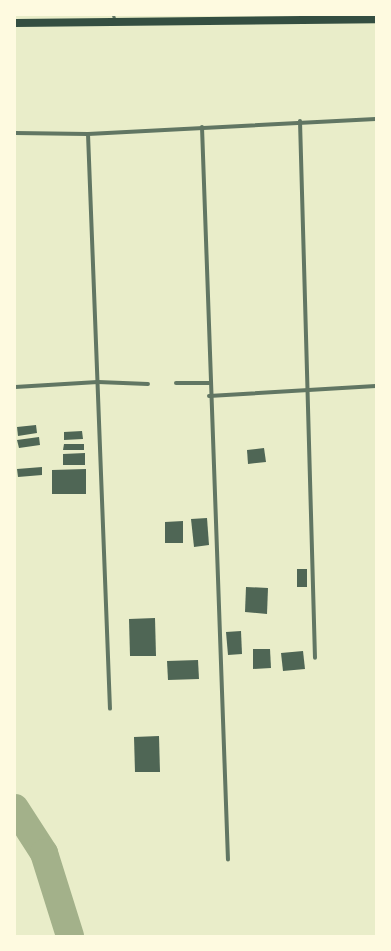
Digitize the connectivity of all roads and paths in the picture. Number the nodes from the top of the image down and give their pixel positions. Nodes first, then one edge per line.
1 (114, 19) edge
2 (376, 19) edge
3 (15, 23) edge
4 (376, 118) edge
5 (300, 121) junction
6 (202, 127) junction
7 (15, 133) edge
8 (88, 134) junction
9 (98, 382) junction
10 (176, 383) dead end
11 (210, 383) junction
12 (148, 384) dead end
13 (376, 386) edge
14 (15, 387) edge
15 (306, 388) junction
16 (209, 396) junction
17 (314, 658) dead end
18 (110, 709) dead end
19 (228, 860) dead end

1 - 2 main road
1 - 3 main road
4 - 5 street
5 - 6 street
5 - 15 street
6 - 8 street
6 - 11 street
7 - 8 street
8 - 9 street
9 - 12 street
9 - 14 street
9 - 18 street
10 - 11 street
11 - 16 street
13 - 15 street
15 - 16 street
15 - 17 street
16 - 19 street

